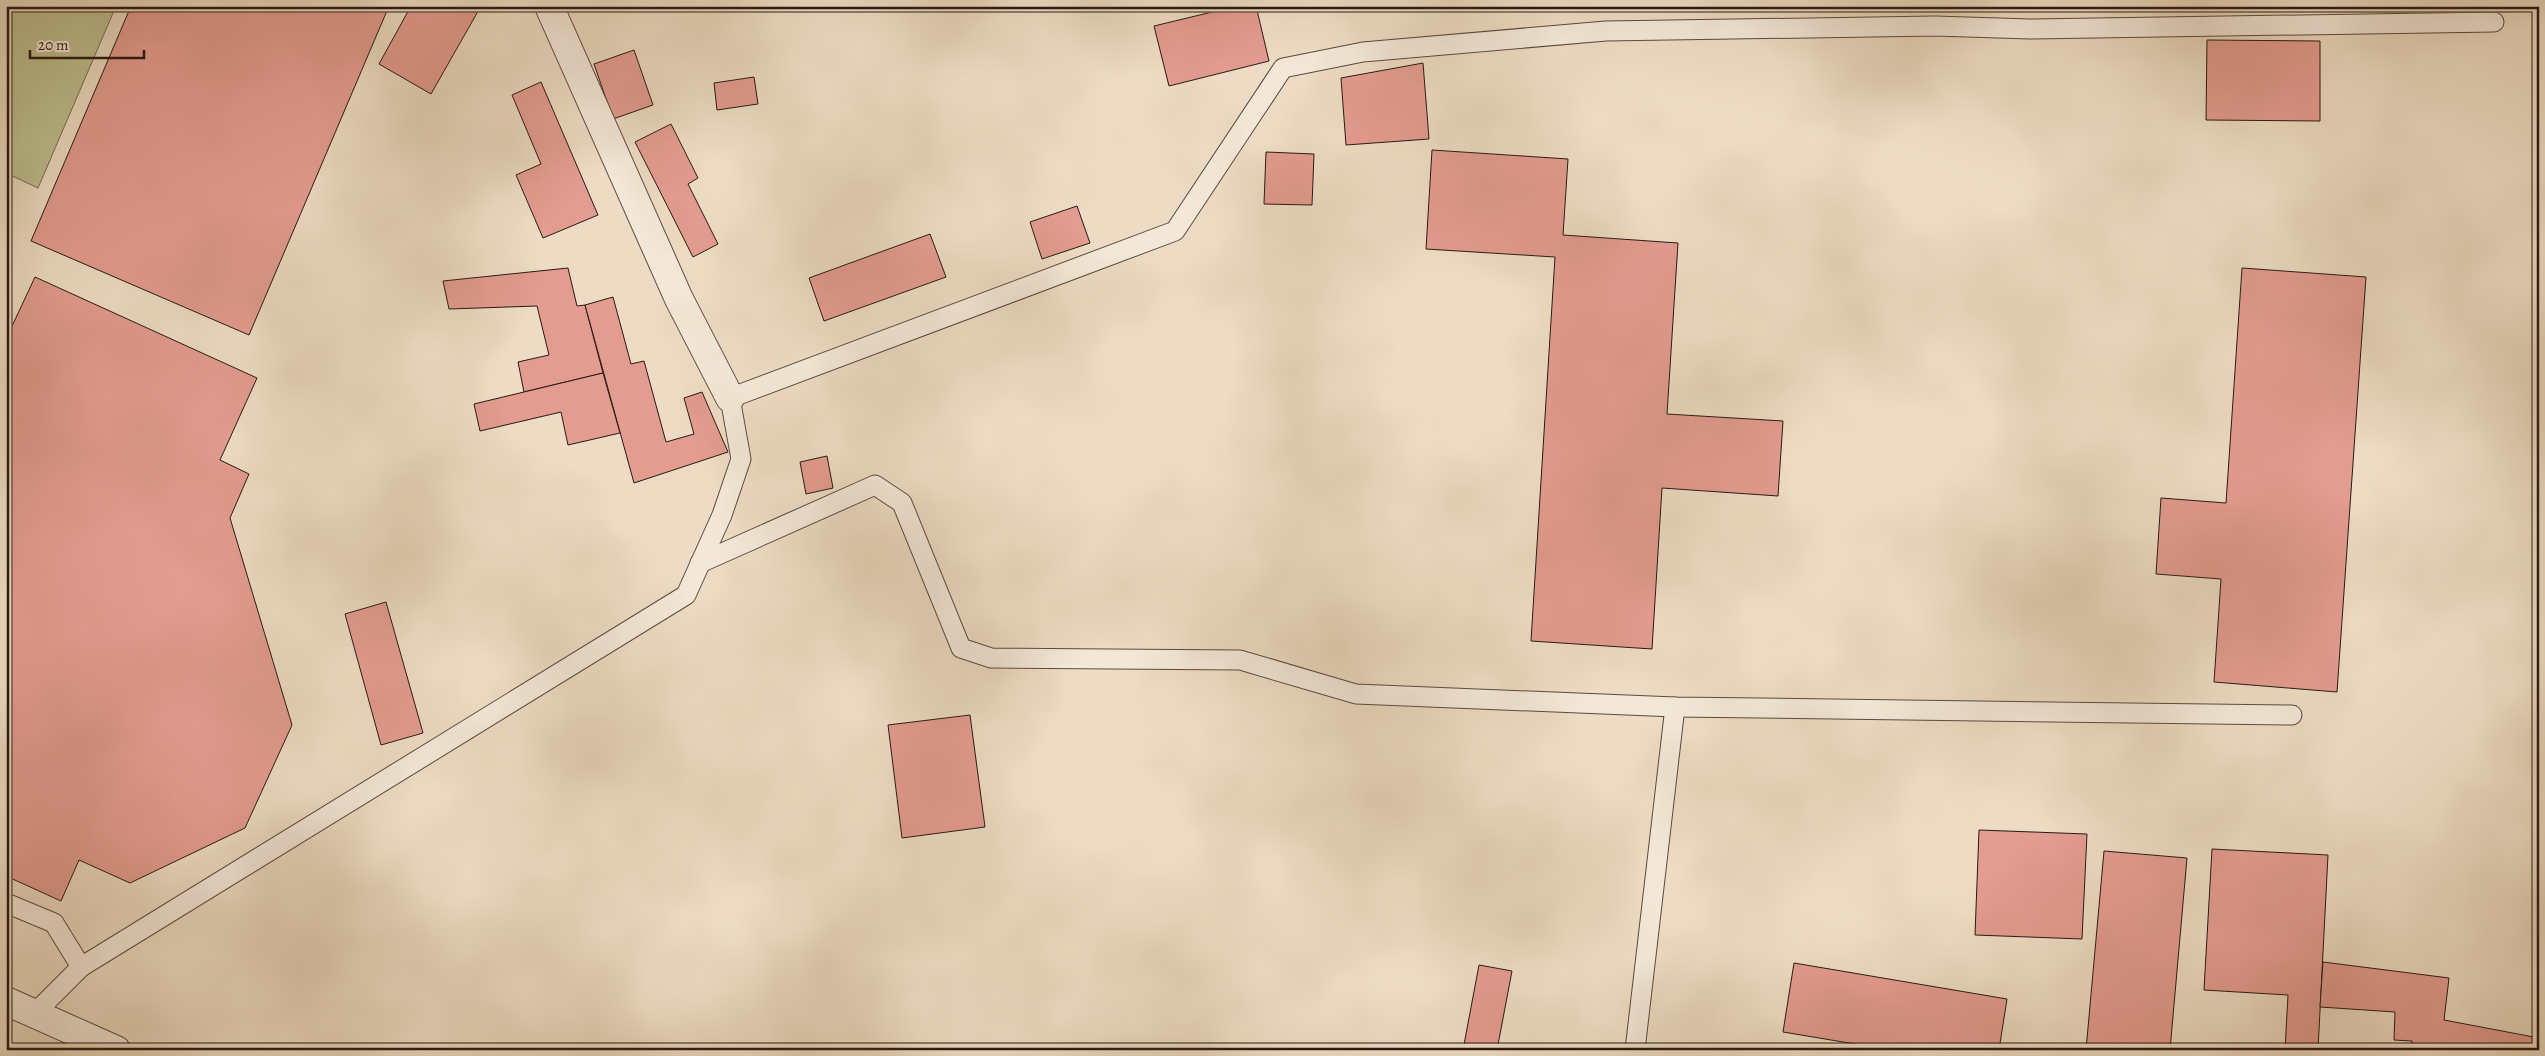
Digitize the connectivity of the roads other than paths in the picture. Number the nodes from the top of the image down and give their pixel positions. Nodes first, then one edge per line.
1 (549, 6) edge
2 (2494, 22) dead end
3 (730, 398) junction
4 (700, 563) junction
5 (1675, 707) junction
6 (2292, 716) dead end
7 (6, 903) edge
8 (82, 968) junction
9 (6, 1001) edge
10 (34, 1014) junction
11 (116, 1050) edge
12 (1635, 1050) edge

1 - 3 street
2 - 3 lane
3 - 4 lane
4 - 5 lane
4 - 8 lane
5 - 6 lane
5 - 12 lane
7 - 8 lane
8 - 10 lane
9 - 10 street
10 - 11 street

